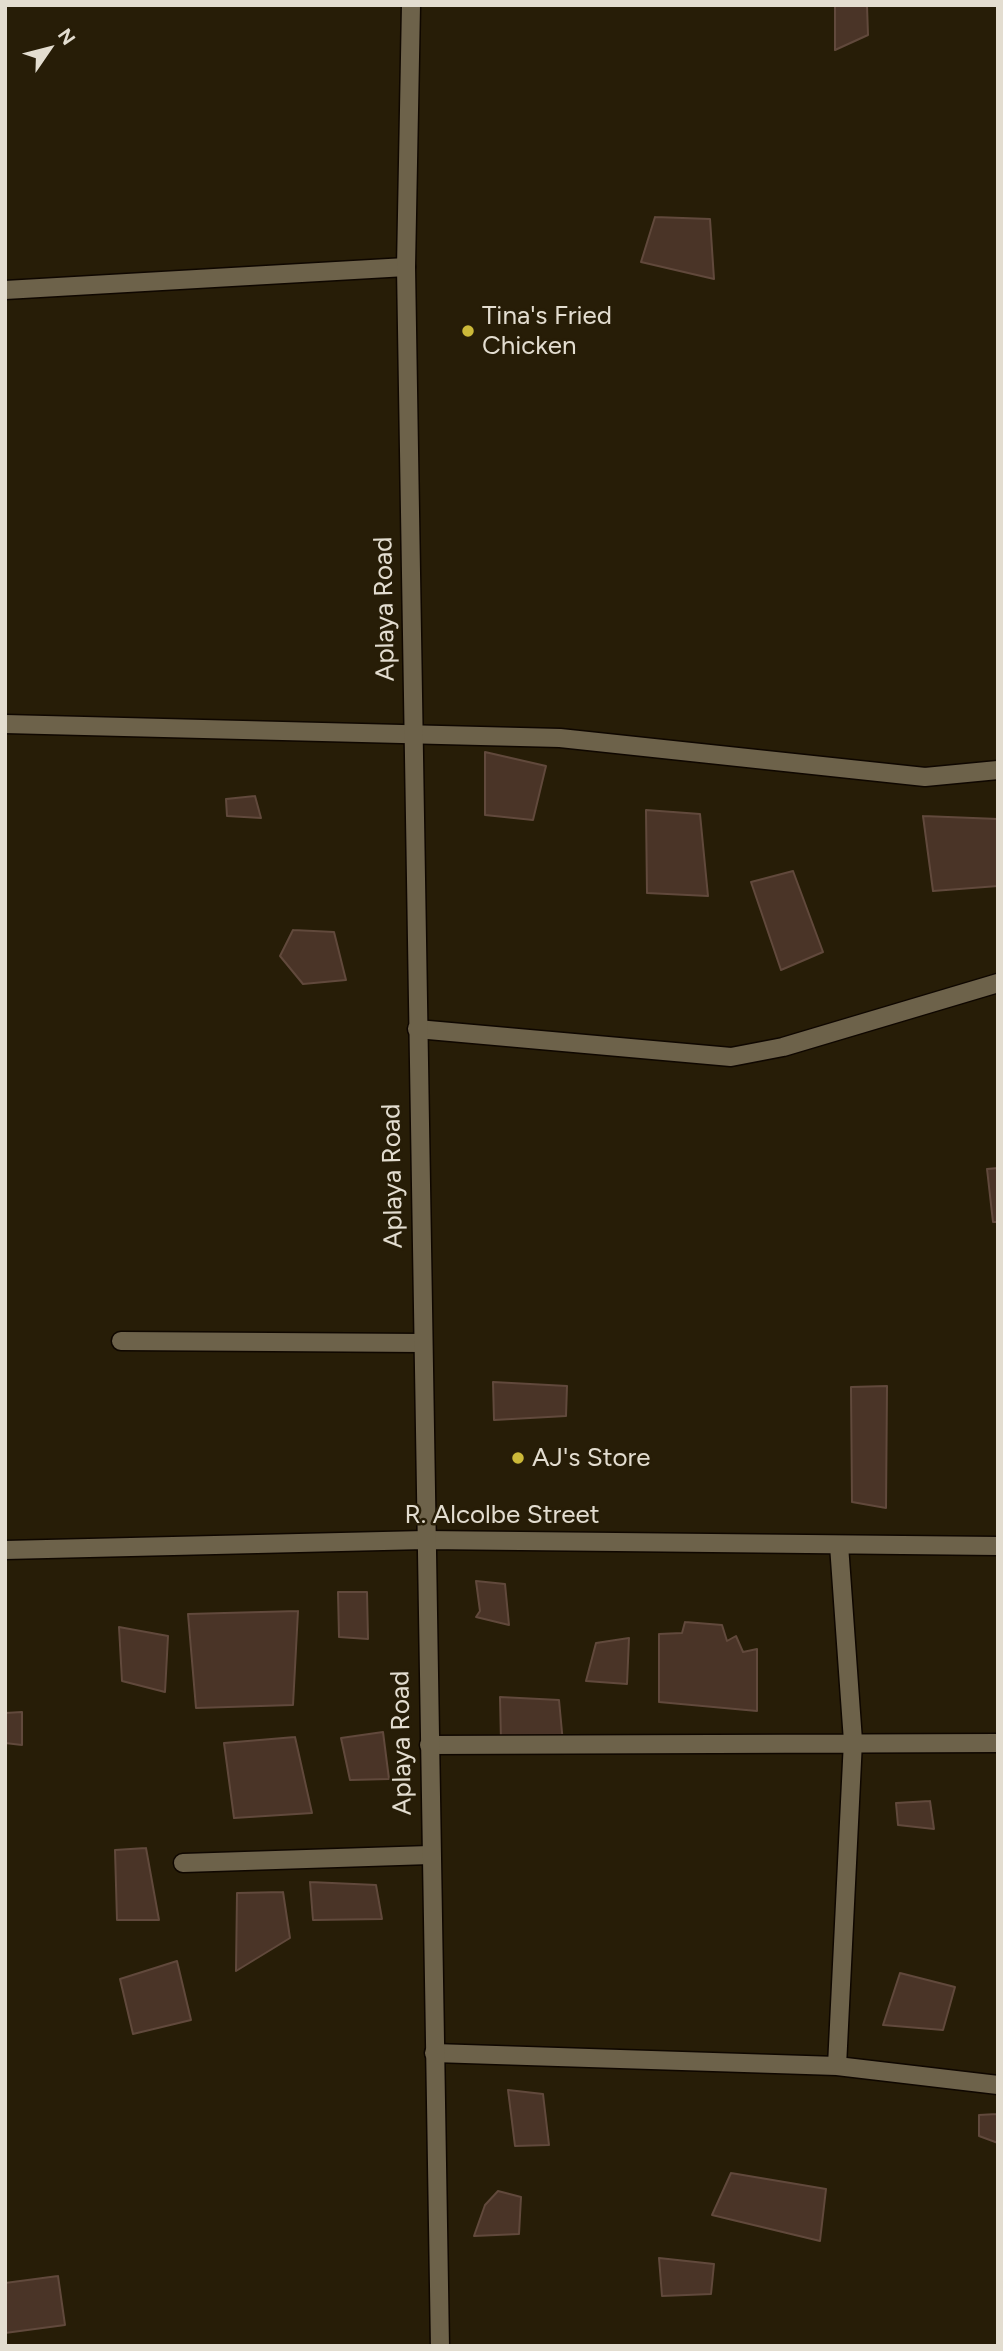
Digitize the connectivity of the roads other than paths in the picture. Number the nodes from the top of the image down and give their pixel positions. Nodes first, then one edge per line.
1 (411, 5) edge
2 (406, 267) junction
3 (5, 290) edge
4 (5, 724) edge
5 (413, 732) junction
6 (998, 770) edge
7 (998, 983) edge
8 (417, 1029) junction
9 (121, 1341) dead end
10 (422, 1343) junction
11 (425, 1540) junction
12 (839, 1545) junction
13 (998, 1546) edge
14 (5, 1550) edge
15 (853, 1741) junction
16 (998, 1743) edge
17 (429, 1745) junction
18 (430, 1855) junction
19 (183, 1863) dead end
20 (434, 2053) junction
21 (837, 2066) junction
22 (998, 2085) edge
23 (440, 2346) edge

1 - 2 street, Aplaya Road
2 - 3 street
2 - 5 street, Aplaya Road
4 - 5 street
5 - 6 street
5 - 8 street, Aplaya Road
7 - 8 street
8 - 10 street, Aplaya Road
9 - 10 street
10 - 11 street, Aplaya Road
11 - 12 street, R. Alcolbe Street
11 - 14 street, R. Alcolbe Street
11 - 17 street, Aplaya Road
12 - 13 street, R. Alcolbe Street
12 - 15 street
15 - 16 street
15 - 17 street
15 - 21 street
17 - 18 street, Aplaya Road
18 - 19 street
18 - 20 street, Aplaya Road
20 - 21 street
20 - 23 street, Aplaya Road
21 - 22 street

